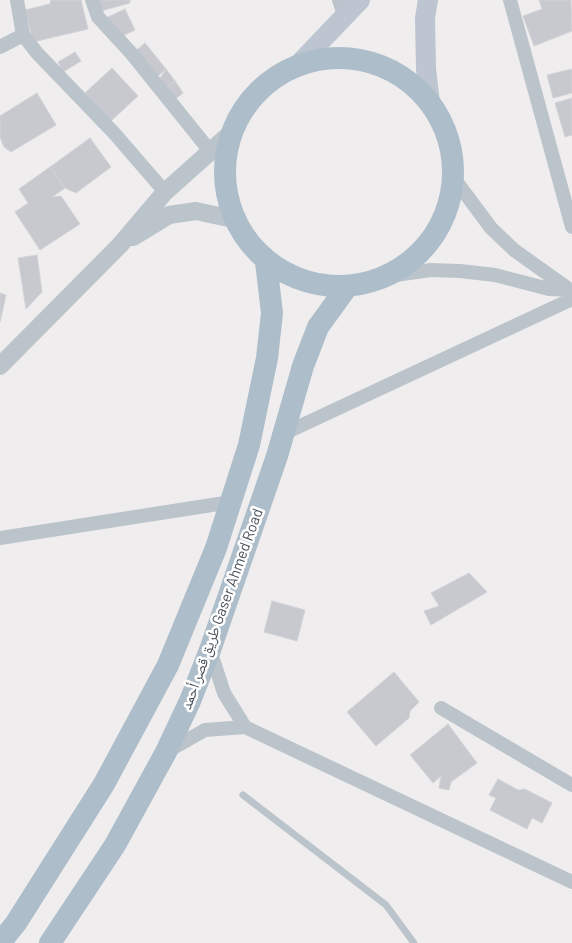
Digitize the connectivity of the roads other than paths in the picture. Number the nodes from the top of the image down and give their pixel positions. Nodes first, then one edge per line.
1 (17, 0) edge
2 (92, 0) edge
3 (360, 0) edge
4 (428, 0) edge
5 (510, 0) edge
6 (342, 7) edge
7 (24, 35) junction
8 (0, 47) edge
9 (298, 65) junction
10 (430, 103) junction
11 (231, 133) junction
12 (210, 151) junction
13 (453, 177) junction
14 (165, 192) junction
15 (234, 219) junction
16 (572, 228) edge
17 (120, 245) junction
18 (266, 262) junction
19 (388, 276) junction
20 (347, 287) junction
21 (571, 293) edge
22 (0, 366) edge
23 (283, 434) junction
24 (231, 502) junction
25 (0, 538) edge
26 (210, 650) junction
27 (441, 708) dead end
28 (245, 727) junction
29 (166, 752) junction
30 (572, 785) edge
31 (243, 795) dead end
32 (572, 882) edge
33 (0, 943) edge
34 (50, 943) edge
35 (414, 943) edge

1 - 7 street
2 - 12 street
3 - 6 main road
4 - 10 main road
5 - 16 street
6 - 9 main road
7 - 8 street
7 - 14 street
9 - 10 main road
9 - 11 main road
10 - 13 main road
11 - 12 street
11 - 15 main road
12 - 14 street
13 - 19 main road
13 - 21 street
14 - 17 street
15 - 17 street
15 - 18 main road
17 - 22 street
18 - 20 main road
18 - 24 main road, طريق قصر أحمد Gaser Ahmed Road
19 - 20 main road
19 - 21 street
20 - 23 main road, طريق قصر أحمد Gaser Ahmed Road
21 - 23 street
23 - 26 main road, طريق قصر أحمد Gaser Ahmed Road
24 - 25 street
24 - 33 main road, طريق قصر أحمد Gaser Ahmed Road
26 - 28 street
26 - 29 main road, طريق قصر أحمد Gaser Ahmed Road
27 - 30 street
28 - 29 street
28 - 32 street
29 - 34 main road, طريق قصر أحمد Gaser Ahmed Road
31 - 35 lane

